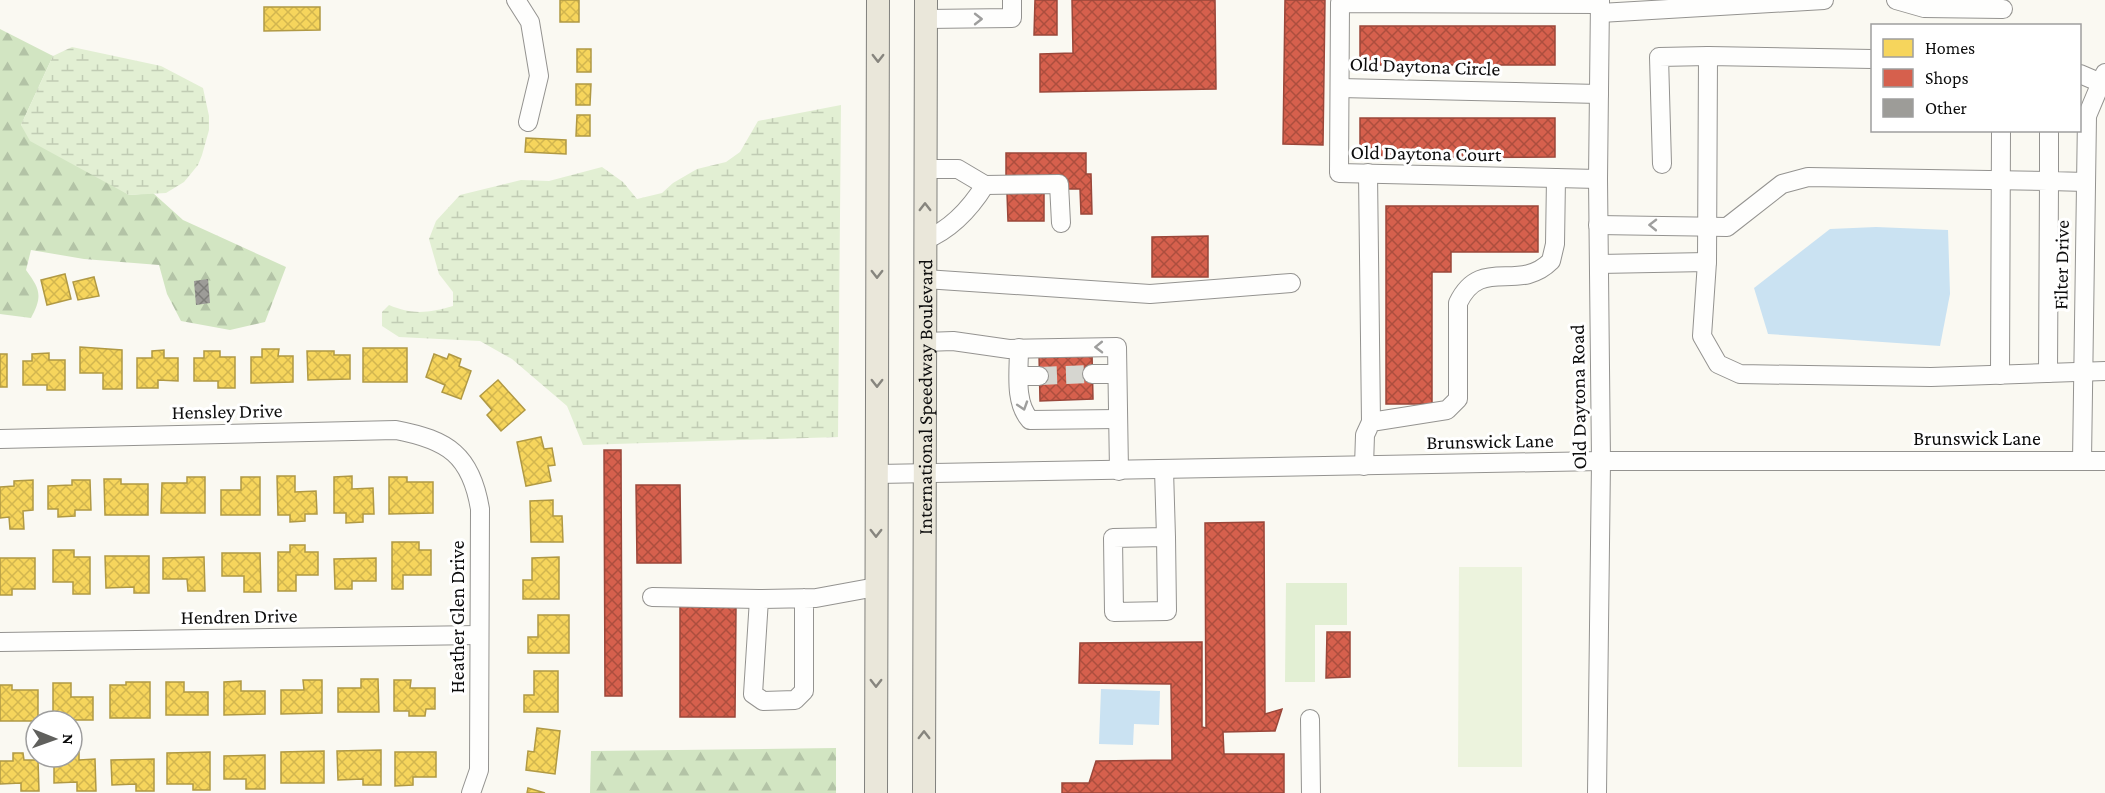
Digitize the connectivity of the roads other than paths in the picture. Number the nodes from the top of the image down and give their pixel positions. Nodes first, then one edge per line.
1 (516, 0) edge
2 (878, 0) edge
3 (1012, 0) edge
4 (1824, 0) edge
5 (1896, 0) edge
6 (1600, 6) edge
7 (926, 9) edge
8 (2003, 9) dead end
9 (1708, 56) junction
10 (1871, 58) edge
11 (2081, 74) edge
12 (2103, 78) edge
13 (1340, 88) junction
14 (1599, 94) junction
15 (528, 122) dead end
16 (2001, 132) edge
17 (2049, 132) edge
18 (1662, 164) dead end
19 (925, 169) junction
20 (1368, 173) junction
21 (1556, 178) junction
22 (1598, 179) junction
23 (2002, 180) junction
24 (2049, 181) junction
25 (2086, 182) junction
26 (985, 184) junction
27 (1061, 223) dead end
28 (1598, 225) junction
29 (1708, 226) junction
30 (925, 240) junction
31 (1707, 262) junction
32 (1599, 264) junction
33 (925, 279) junction
34 (1292, 283) dead end
35 (925, 342) junction
36 (1019, 348) junction
37 (2082, 371) junction
38 (2105, 371) edge
39 (2048, 373) junction
40 (1092, 374) tunnel mouth
41 (1118, 374) junction
42 (2000, 375) junction
43 (1019, 376) junction
44 (1039, 376) tunnel mouth
45 (1118, 419) junction
46 (1371, 422) junction
47 (0, 439) edge
48 (450, 449) joint
49 (1601, 461) junction
50 (2082, 461) junction
51 (2105, 461) edge
52 (1364, 466) junction
53 (1164, 470) junction
54 (1119, 471) junction
55 (877, 474) junction
56 (925, 475) junction
57 (1166, 537) junction
58 (876, 587) junction
59 (651, 597) dead end
60 (804, 598) junction
61 (759, 599) junction
62 (479, 635) junction
63 (0, 642) edge
64 (1310, 719) dead end
65 (471, 793) edge
66 (876, 793) edge
67 (924, 793) edge
68 (1311, 793) edge
69 (1597, 793) edge

1 - 15 street
2 -> 55 main road
7 -> 3 street
4 - 6 street
5 - 8 street
6 - 13 street, Old Daytona Circle
6 - 14 street, Old Daytona Road
7 - 19 main road, International Speedway Boulevard
9 - 10 street
9 - 18 street
9 - 29 street
11 - 12 street
12 - 25 street, Filter Drive
13 - 14 street, Old Daytona Circle
13 - 20 street, Old Daytona Court
14 - 22 street, Old Daytona Road
16 - 23 street
17 - 24 street
19 - 26 street
30 -> 19 main road, International Speedway Boulevard
20 - 21 street, Old Daytona Court
20 - 46 street
21 - 22 street, Old Daytona Court
21 - 46 street
22 - 28 street, Old Daytona Road
23 - 24 street
23 - 29 street
23 - 42 street
24 - 25 street
24 - 39 street
25 - 37 street, Filter Drive
26 - 27 street
26 - 30 street
29 -> 28 street
28 - 32 street, Old Daytona Road
29 - 31 street
30 - 33 main road, International Speedway Boulevard
31 - 32 street
31 - 42 street
32 - 49 street, Old Daytona Road
33 - 34 street
33 - 35 main road, International Speedway Boulevard
35 - 36 street
35 - 56 main road, International Speedway Boulevard
41 -> 36 street
36 - 43 street
37 - 38 street
37 - 39 street
37 - 50 street, Filter Drive
39 - 42 street
40 - 41 street
41 - 45 street
43 - 44 street
43 -> 45 street
45 - 54 street
46 - 52 street
47 - 48 street, Hensley Drive
48 - 62 street, Heather Glen Drive
49 - 50 street, Brunswick Lane
49 - 52 street, Brunswick Lane
49 - 69 street, Old Daytona Road
50 - 51 street, Brunswick Lane
52 - 53 street, Brunswick Lane
53 - 54 street, Brunswick Lane
53 - 57 street
54 - 56 street, Brunswick Lane
55 - 56 street, Brunswick Lane
55 -> 58 main road
67 -> 56 main road, International Speedway Boulevard
57 - 57 street
58 - 60 street
58 -> 66 main road
59 - 61 street
60 - 61 street
60 - 61 street
62 - 63 street, Hendren Drive
62 - 65 street, Heather Glen Drive
64 - 68 street

